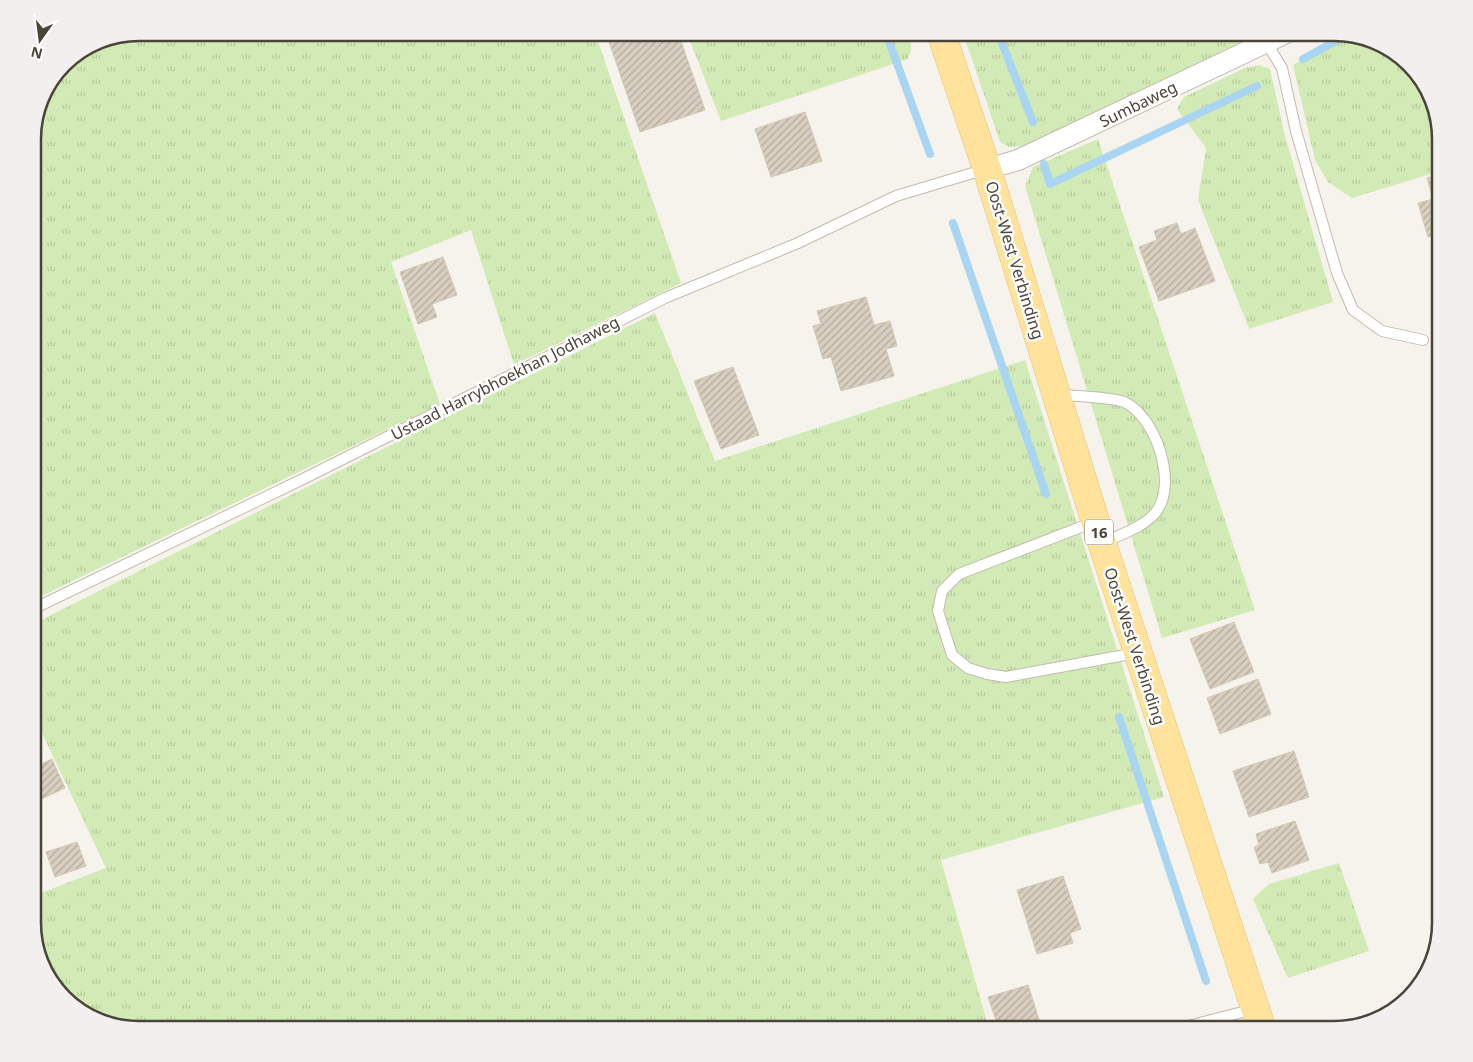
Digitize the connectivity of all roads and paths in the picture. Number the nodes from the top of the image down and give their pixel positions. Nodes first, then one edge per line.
1 (944, 41) edge
2 (1266, 42) joint
3 (987, 169) junction
4 (1423, 340) dead end
5 (1056, 394) junction
6 (1099, 532) junction
7 (41, 605) edge
8 (1137, 652) junction
9 (1258, 1019) edge
10 (1243, 1021) edge

1 - 3 main road, Oost-West Verbinding / 16
2 - 3 street, Sumbaweg
2 - 4 lane
3 - 5 main road, Oost-West Verbinding / 16
3 - 7 lane, Ustaad Harrybhoekhan Jodhaweg
5 - 6 main road, Oost-West Verbinding / 16
5 - 6 lane
6 - 8 main road, Oost-West Verbinding / 16
6 - 8 lane
8 - 9 main road, Oost-West Verbinding / 16
9 - 10 lane

